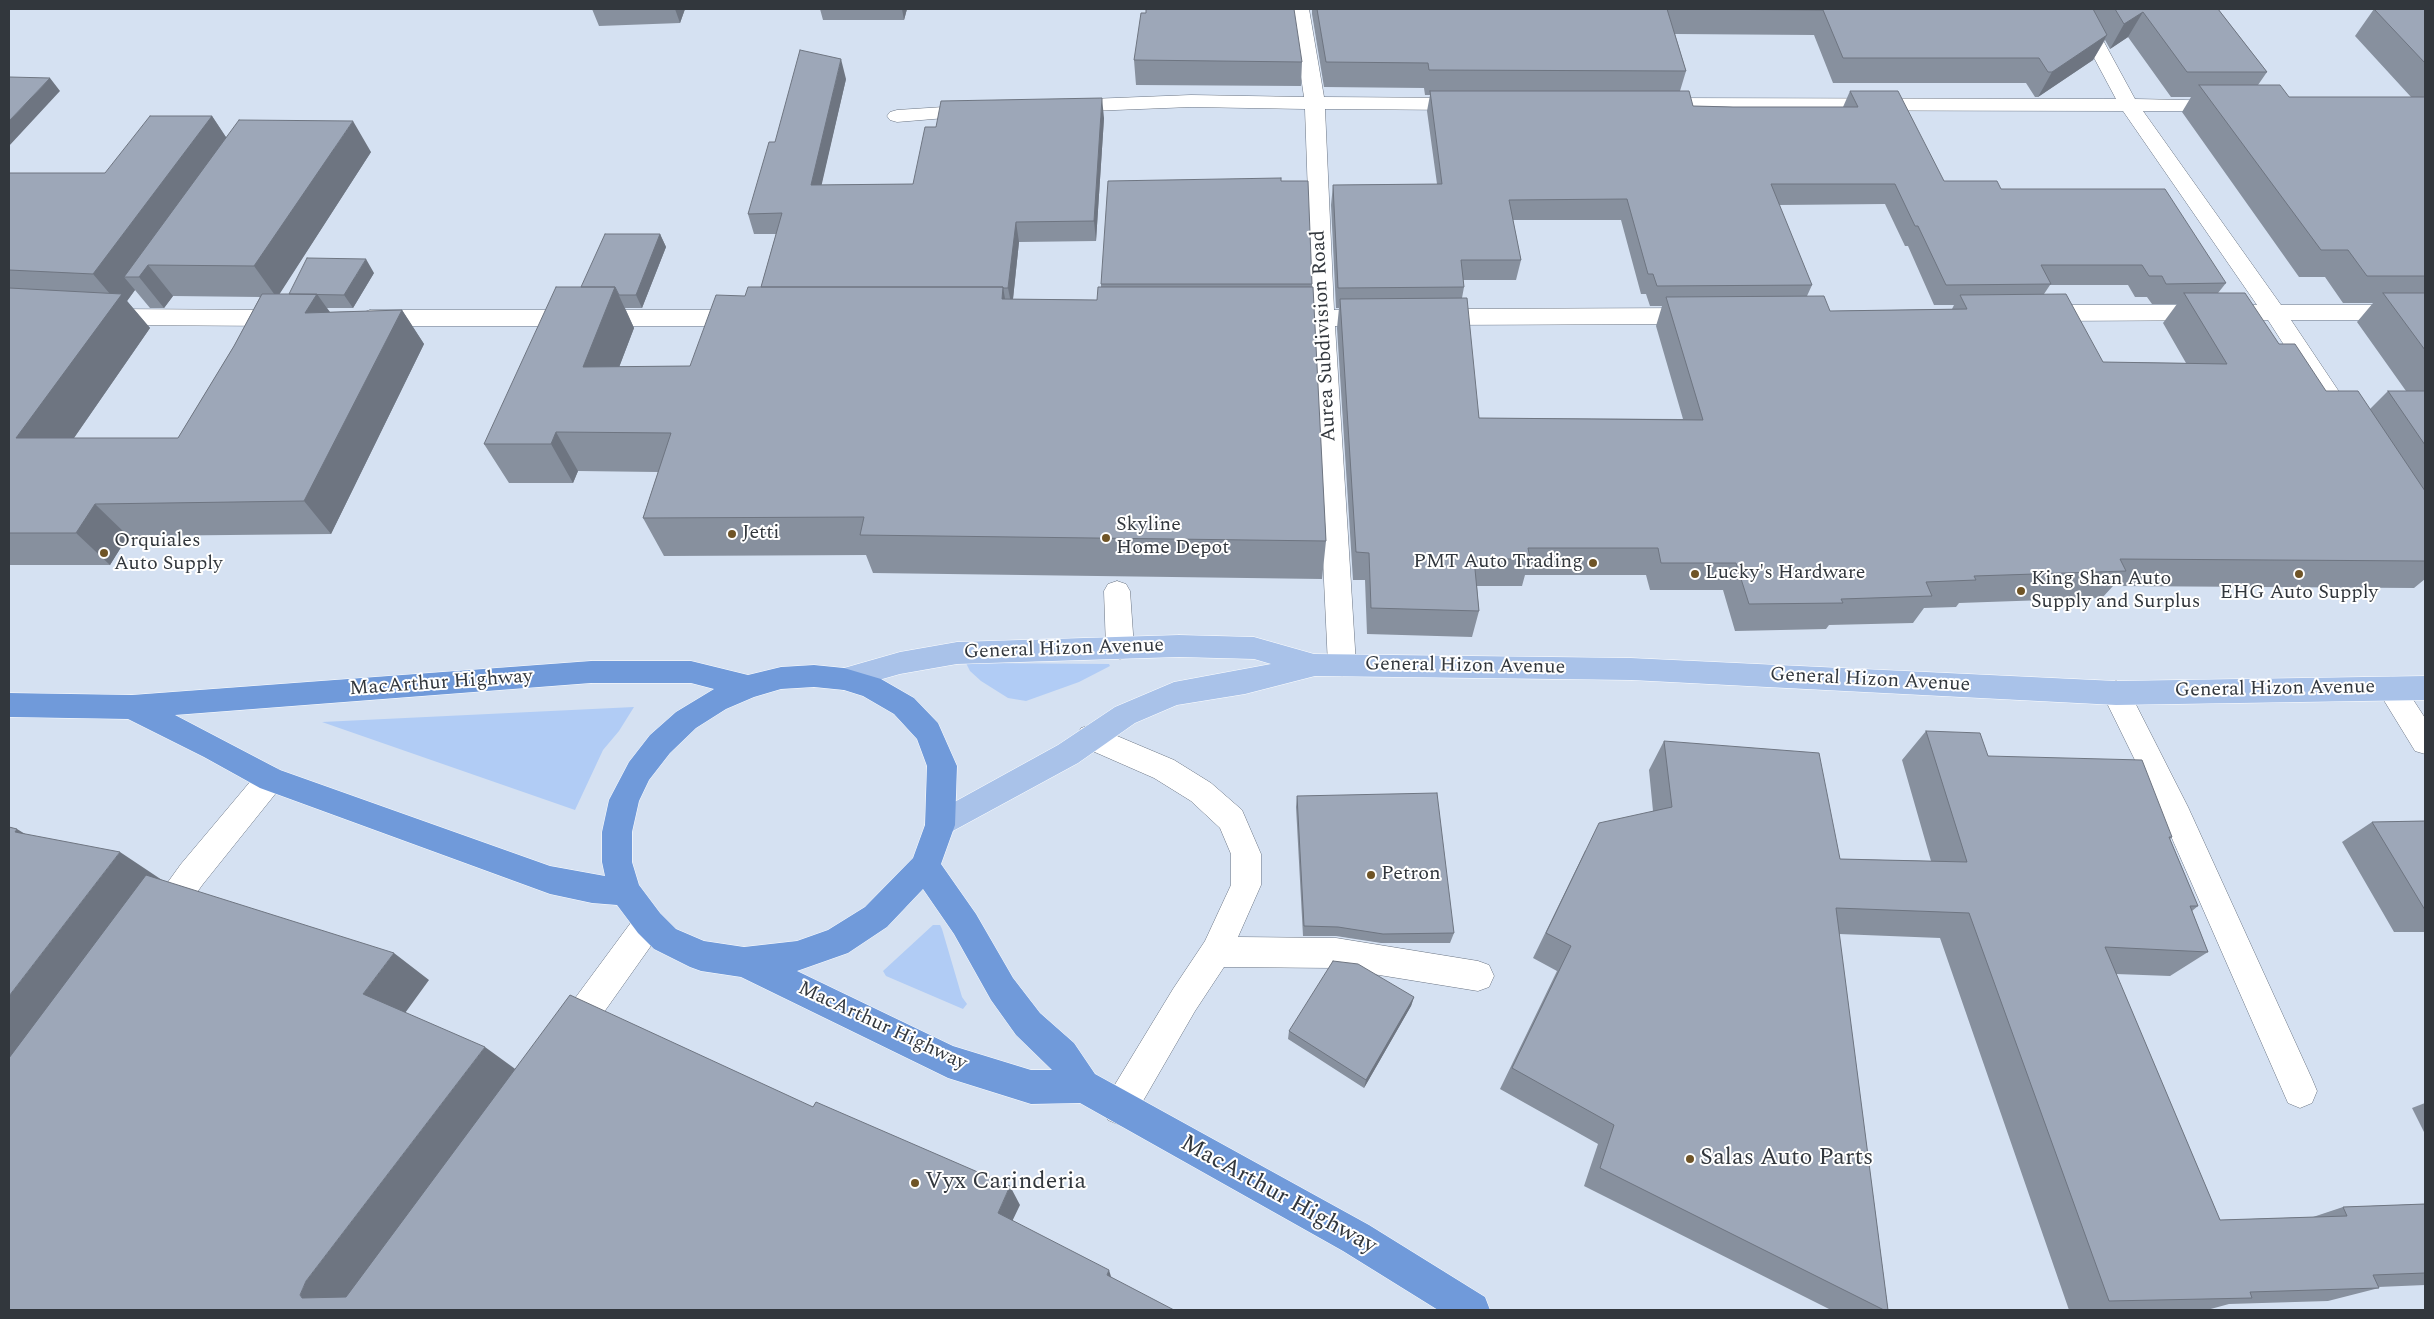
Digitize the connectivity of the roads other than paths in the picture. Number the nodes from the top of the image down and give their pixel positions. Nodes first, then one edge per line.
1 (1300, 9) edge
2 (2078, 9) edge
3 (1315, 104) junction
4 (1484, 104) edge
5 (1633, 104) edge
6 (2129, 105) junction
7 (2248, 105) edge
8 (1050, 106) edge
9 (993, 110) edge
10 (897, 116) dead end
11 (146, 294) edge
12 (2274, 312) junction
13 (2425, 312) edge
14 (2016, 314) edge
15 (82, 315) edge
16 (1719, 316) edge
17 (130, 318) junction
18 (308, 318) edge
19 (348, 318) edge
20 (766, 318) edge
21 (1254, 318) edge
22 (1323, 318) junction
23 (2360, 443) edge
24 (1117, 591) dead end
25 (1120, 648) junction
26 (1314, 665) junction
27 (1342, 665) junction
28 (844, 679) junction
29 (748, 687) junction
30 (2391, 688) junction
31 (2425, 688) edge
32 (2116, 692) junction
33 (9, 705) edge
34 (132, 707) junction
35 (1091, 737) junction
36 (2425, 742) edge
37 (270, 779) junction
38 (940, 825) junction
39 (925, 866) junction
40 (625, 892) junction
41 (649, 923) junction
42 (145, 938) edge
43 (1216, 952) junction
44 (744, 962) junction
45 (1478, 976) dead end
46 (547, 1063) edge
47 (1082, 1086) junction
48 (2300, 1091) dead end
49 (1120, 1108) junction
50 (1472, 1310) edge

1 - 3 street, Aurea Subdivision Road
2 - 6 street
3 - 4 street
3 - 8 street
3 - 22 street, Aurea Subdivision Road
5 - 6 street
6 - 7 street
6 - 12 street
9 - 10 street
11 - 17 street
12 - 13 street
12 - 14 street
12 - 23 street
15 - 17 street
16 - 22 street
17 - 18 street
19 - 20 street
21 - 22 street
22 - 27 street, Aurea Subdivision Road
24 - 25 street
25 - 26 main road, General Hizon Avenue
25 - 28 main road, General Hizon Avenue
26 - 27 main road, General Hizon Avenue
26 - 35 main road, General Hizon Avenue
27 - 32 main road, General Hizon Avenue
28 - 29 highway, MacArthur Highway
28 - 38 highway, MacArthur Highway
29 - 34 highway, MacArthur Highway
29 - 40 highway, MacArthur Highway
30 - 31 main road, General Hizon Avenue
30 - 32 main road, General Hizon Avenue
30 - 36 street
32 - 48 street
33 - 34 highway, MacArthur Highway
34 - 37 highway, MacArthur Highway
35 - 38 main road, General Hizon Avenue
35 - 43 street
37 - 40 highway, MacArthur Highway
37 - 42 street
38 - 39 highway, MacArthur Highway
39 - 44 highway, MacArthur Highway
39 - 47 highway, MacArthur Highway
40 - 41 highway, MacArthur Highway
41 - 44 highway, MacArthur Highway
41 - 46 street
43 - 45 street
43 - 49 street
44 - 47 highway, MacArthur Highway
47 - 49 highway, MacArthur Highway
49 - 50 highway, MacArthur Highway

